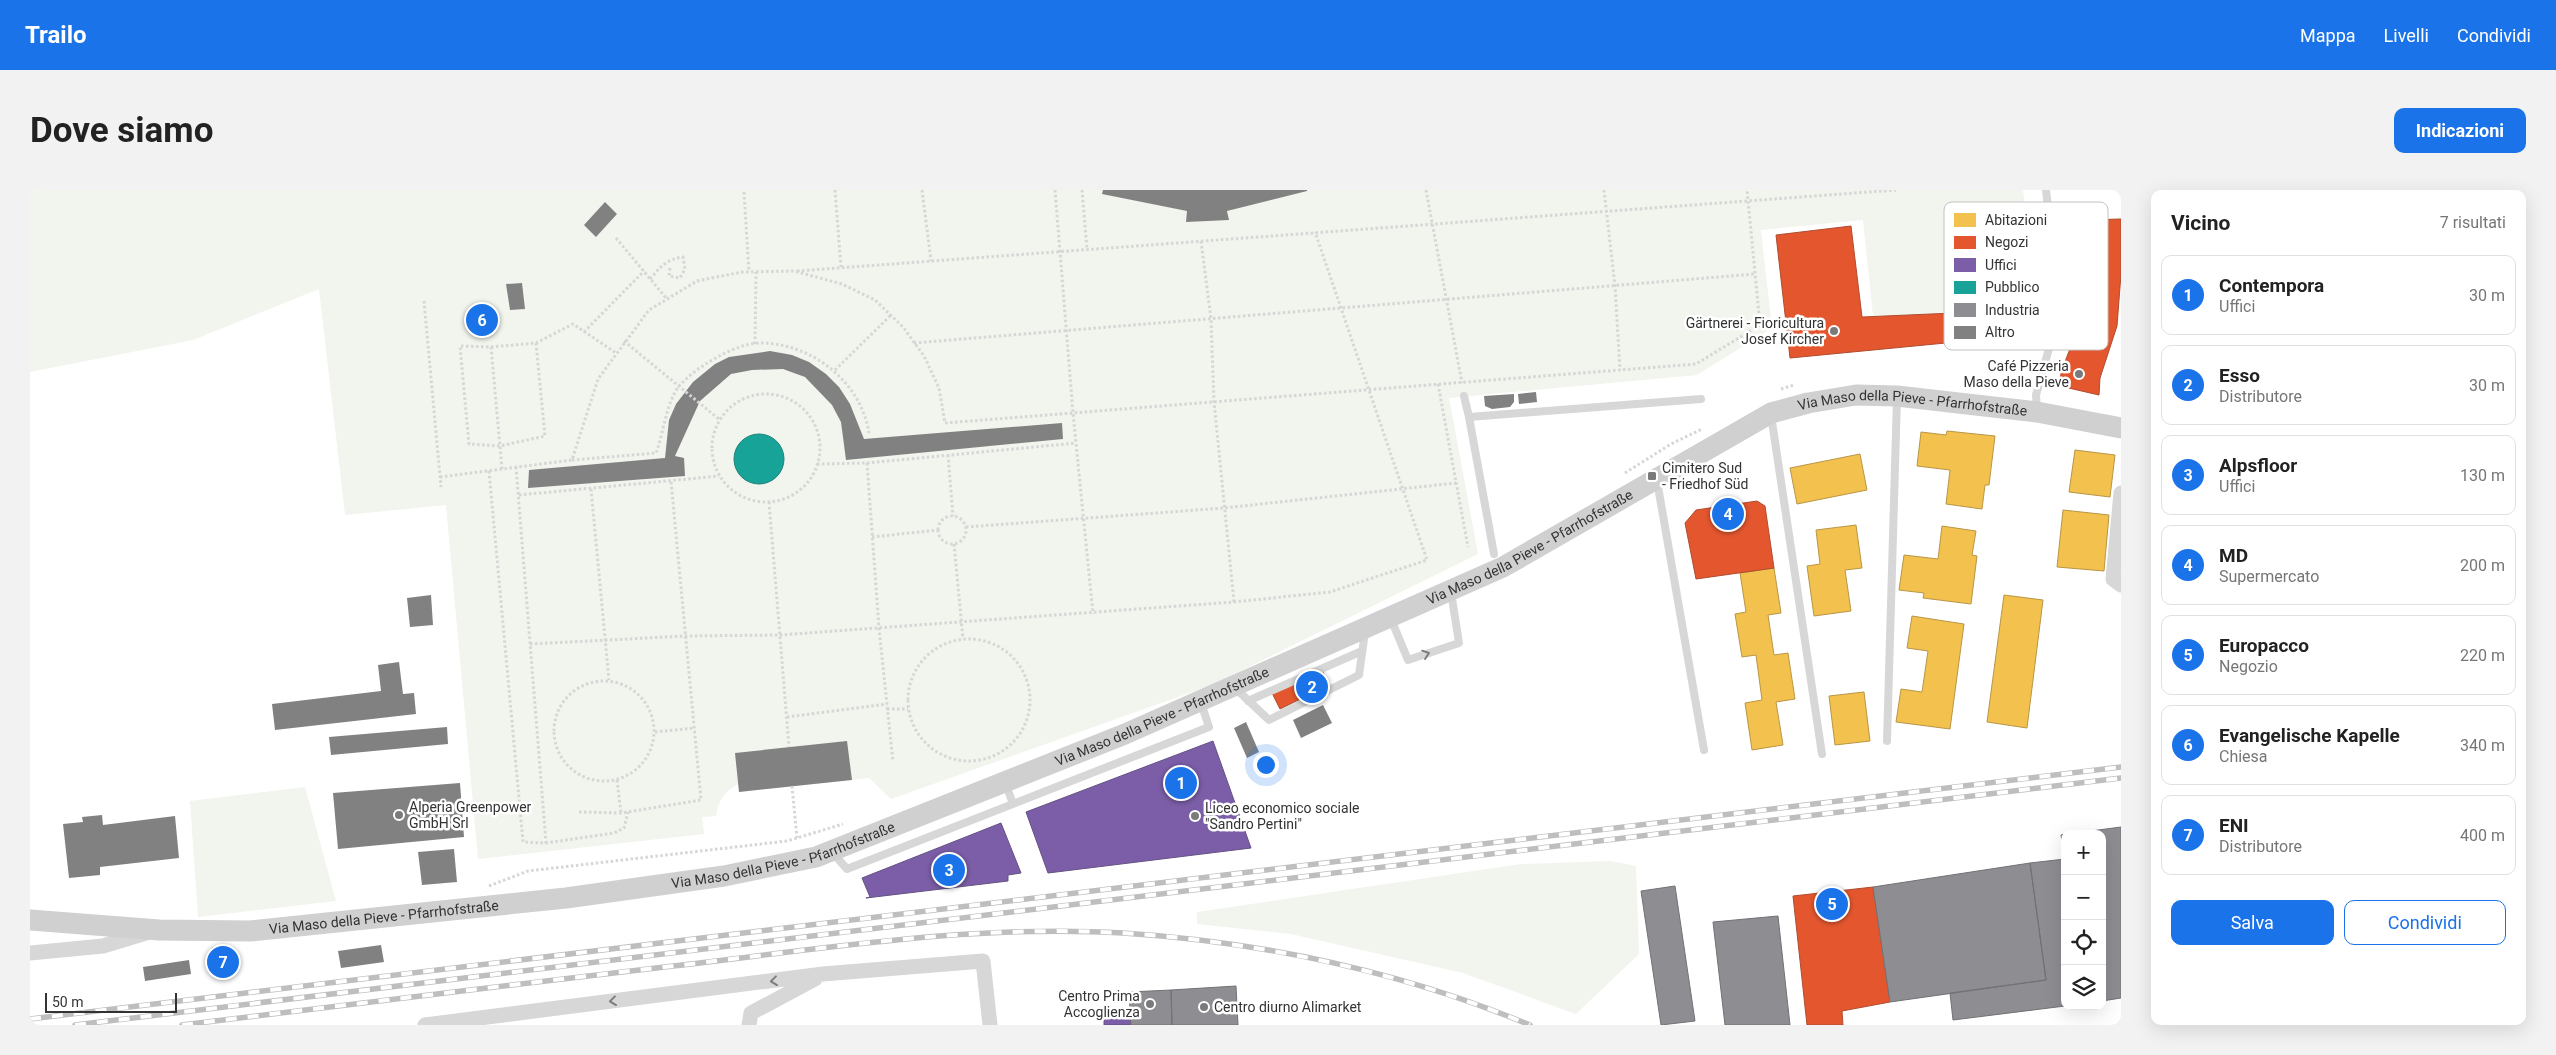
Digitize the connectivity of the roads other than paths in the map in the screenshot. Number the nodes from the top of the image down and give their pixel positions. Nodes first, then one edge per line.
1 (2049, 350) edge
2 (1464, 396) road end
3 (1897, 396) junction
4 (1701, 399) dead end
5 (2037, 412) junction
6 (1771, 413) junction
7 (1469, 417) junction
8 (2121, 428) edge
9 (1656, 478) junction
10 (2121, 493) edge
11 (1494, 554) dead end
12 (2121, 585) edge
13 (1450, 590) junction
14 (1390, 617) junction
15 (1366, 628) junction
16 (1362, 651) junction
17 (1233, 686) junction
18 (1200, 700) junction
19 (1248, 701) junction
20 (1887, 741) dead end
21 (1704, 750) dead end
22 (1822, 754) dead end
23 (1004, 782) junction
24 (1013, 804) junction
25 (830, 851) junction
26 (30, 920) edge
27 (159, 930) junction
28 (30, 953) edge
29 (822, 974) junction
30 (425, 1025) edge
31 (750, 1025) edge
32 (990, 1025) edge

1 - 5 lane
2 - 7 lane
3 - 5 street, Via Maso della Pieve - Pfarrhofstraße
3 - 6 street, Via Maso della Pieve - Pfarrhofstraße
3 - 20 lane
4 - 7 lane
5 - 8 street, Via Maso della Pieve - Pfarrhofstraße
6 - 9 street, Via Maso della Pieve - Pfarrhofstraße
6 - 22 lane
7 - 11 lane
9 - 13 street, Via Maso della Pieve - Pfarrhofstraße
9 - 21 lane
10 - 12 street
13 - 14 street, Via Maso della Pieve - Pfarrhofstraße
14 -> 13 lane
14 - 15 street, Via Maso della Pieve - Pfarrhofstraße
15 - 16 lane
15 - 17 street, Via Maso della Pieve - Pfarrhofstraße
16 - 19 lane
16 - 19 lane
17 - 18 street, Via Maso della Pieve - Pfarrhofstraße
17 - 19 lane
18 - 23 street, Via Maso della Pieve - Pfarrhofstraße
18 - 24 lane
23 - 24 lane
23 - 25 street, Via Maso della Pieve - Pfarrhofstraße
24 - 25 lane
25 - 27 street, Via Maso della Pieve - Pfarrhofstraße
26 - 27 street, Via Maso della Pieve - Pfarrhofstraße
27 - 28 street
29 -> 30 street
29 - 31 street
29 - 32 street

